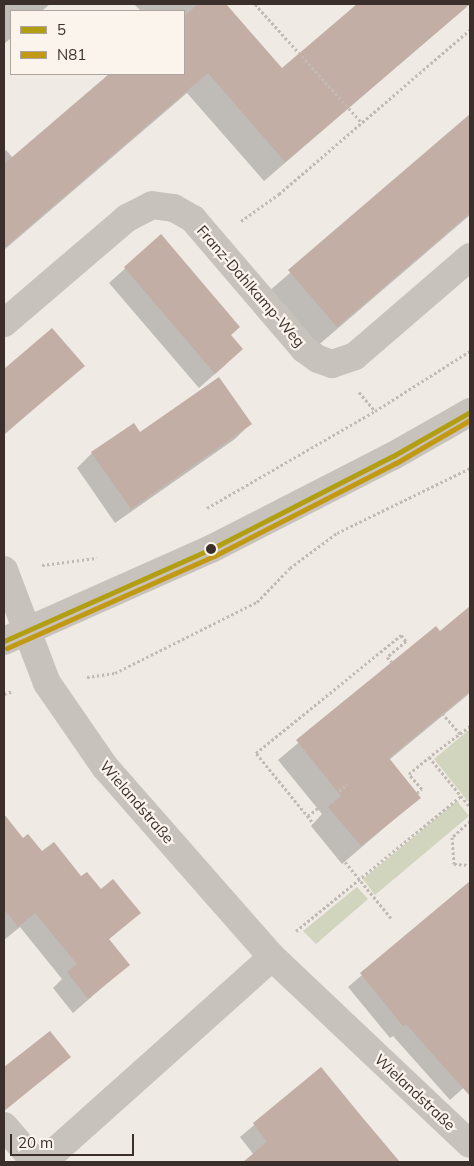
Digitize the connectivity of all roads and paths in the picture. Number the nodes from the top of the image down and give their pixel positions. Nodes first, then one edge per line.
1 (255, 4) edge
2 (470, 30) edge
3 (362, 124) junction
4 (212, 242) junction
5 (470, 257) edge
6 (4, 322) edge
7 (470, 351) edge
8 (470, 412) edge
9 (470, 468) edge
10 (204, 510) dead end
11 (100, 558) dead end
12 (4, 571) edge
13 (15, 635) edge
14 (392, 662) dead end
15 (47, 683) junction
16 (4, 694) edge
17 (442, 713) dead end
18 (470, 726) edge
19 (460, 734) junction
20 (429, 757) junction
21 (348, 784) dead end
22 (417, 793) dead end
23 (461, 796) junction
24 (470, 807) edge
25 (308, 816) junction
26 (470, 821) edge
27 (470, 865) edge
28 (360, 879) junction
29 (391, 918) dead end
30 (272, 957) junction
31 (4, 1126) edge
32 (470, 1144) edge
33 (35, 1162) edge
34 (43, 1162) edge

1 - 3 path
2 - 3 path
3 - 4 path
4 - 5 street, Franz-Dahlkamp-Weg
4 - 6 street, Franz-Dahlkamp-Weg
7 - 10 path
8 - 13 street
9 - 15 path
11 - 12 path
12 - 13 street, Wielandstraße
13 - 15 street, Wielandstraße
14 - 25 path
15 - 16 path
15 - 30 street, Wielandstraße
17 - 19 path
18 - 19 path
19 - 20 path
20 - 22 path
20 - 23 path
21 - 25 path
23 - 24 path
23 - 28 path
25 - 28 path
26 - 27 path
28 - 29 path
28 - 30 path
30 - 32 street, Wielandstraße
30 - 34 street
31 - 33 street

